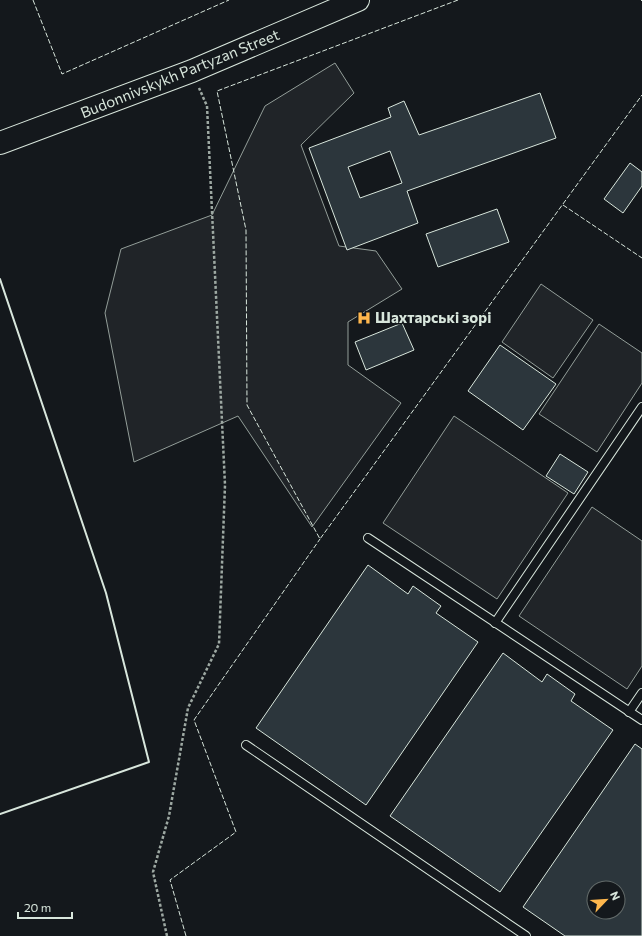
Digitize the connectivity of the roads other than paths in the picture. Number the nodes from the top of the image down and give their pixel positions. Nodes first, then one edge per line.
1 (358, 0) edge
2 (0, 144) edge
3 (642, 407) edge
4 (368, 538) dead end
5 (495, 623) junction
6 (642, 693) edge
7 (629, 712) junction
8 (642, 720) edge
9 (246, 745) dead end
10 (526, 936) edge

1 - 2 main road, Budonnivskykh Partyzan Street
3 - 5 lane
4 - 5 lane
5 - 7 lane
6 - 7 lane
7 - 8 lane
9 - 10 lane

